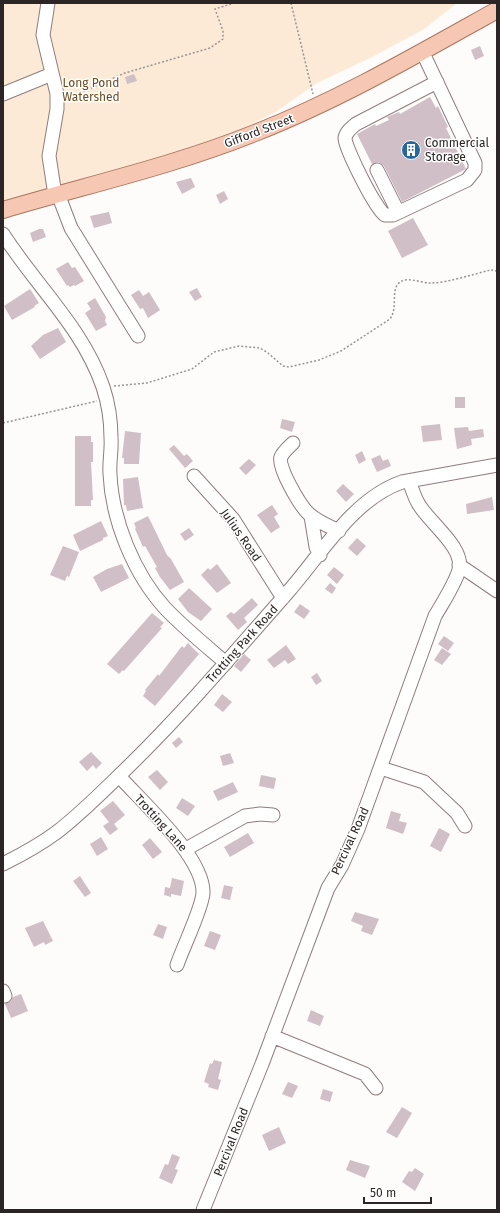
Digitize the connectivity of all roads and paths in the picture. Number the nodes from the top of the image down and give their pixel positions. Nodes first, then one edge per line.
1 (48, 3) edge
2 (234, 3) edge
3 (291, 3) edge
4 (497, 10) edge
5 (422, 51) junction
6 (52, 74) junction
7 (437, 82) junction
8 (3, 94) edge
9 (57, 101) junction
10 (316, 107) junction
11 (377, 170) dead end
12 (56, 194) junction
13 (3, 210) edge
14 (398, 212) junction
15 (3, 234) edge
16 (497, 271) edge
17 (138, 336) dead end
18 (105, 394) junction
19 (3, 423) edge
20 (293, 443) dead end
21 (497, 466) edge
22 (194, 476) dead end
23 (409, 481) junction
24 (311, 516) junction
25 (339, 531) junction
26 (320, 555) junction
27 (459, 565) junction
28 (497, 590) edge
29 (283, 598) junction
30 (226, 663) junction
31 (381, 768) junction
32 (118, 776) junction
33 (273, 815) dead end
34 (465, 826) dead end
35 (186, 849) junction
36 (3, 864) edge
37 (176, 965) dead end
38 (272, 1036) junction
39 (376, 1088) dead end
40 (203, 1210) edge

1 - 6 street
2 - 9 path
3 - 10 path
4 - 5 main road, Gifford Street
5 - 7 street
5 - 10 main road, Gifford Street
6 - 8 street
6 - 9 street
7 - 14 street
7 - 14 street
9 - 12 street
10 - 12 main road, Gifford Street
11 - 14 street
12 - 13 main road, Gifford Street
12 - 17 street
15 - 18 street
16 - 18 path
18 - 19 path
18 - 30 street
20 - 24 street
21 - 23 street, Trotting Park Road
22 - 29 street, Julius Road
23 - 25 street, Trotting Park Road
23 - 27 street
24 - 25 street
24 - 26 street
25 - 26 street, Trotting Park Road
26 - 29 street, Trotting Park Road
27 - 28 street
27 - 31 street, Percival Road
29 - 30 street, Trotting Park Road
30 - 32 street, Trotting Park Road
31 - 34 street
31 - 38 street, Percival Road
32 - 35 street, Trotting Lane
32 - 36 street, Trotting Park Road
33 - 35 street
35 - 37 street, Trotting Lane
38 - 39 street
38 - 40 street, Percival Road

